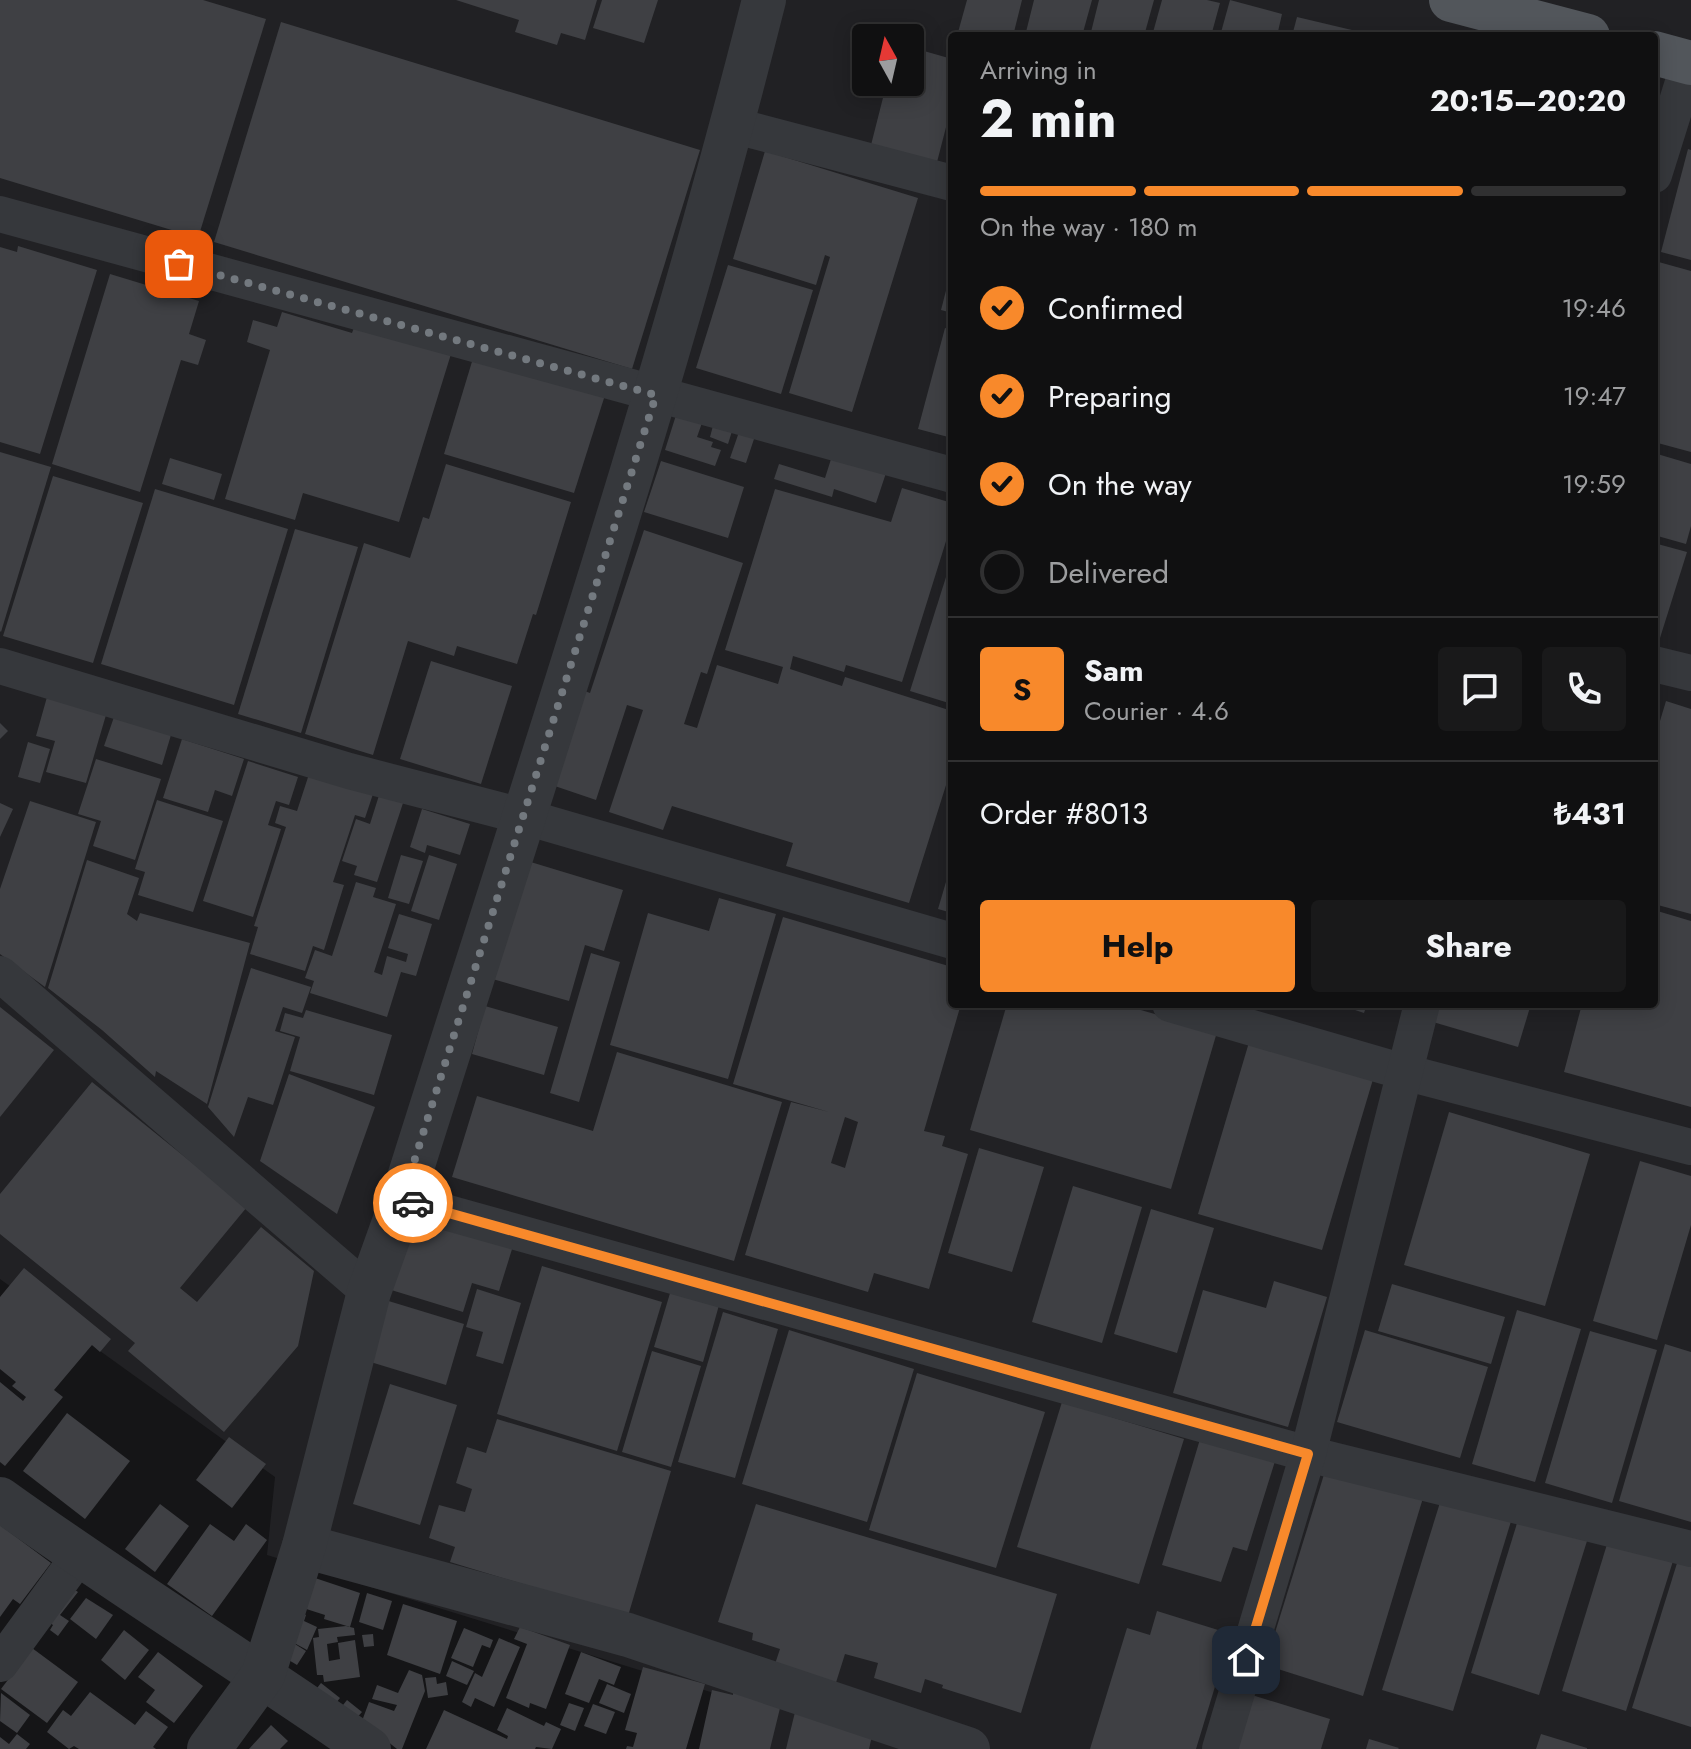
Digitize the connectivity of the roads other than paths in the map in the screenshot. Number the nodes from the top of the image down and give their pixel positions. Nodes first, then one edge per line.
1 (764, 0) edge
2 (1451, 0) edge
3 (1573, 32) edge
4 (1678, 60) edge
5 (732, 125) junction
6 (1658, 156) edge
7 (948, 182) edge
8 (0, 214) edge
9 (656, 395) junction
10 (948, 474) edge
11 (1658, 665) edge
12 (0, 666) edge
13 (1691, 673) edge
14 (522, 816) junction
15 (948, 940) edge
16 (0, 974) edge
17 (1184, 1008) edge
18 (1421, 1008) edge
19 (1404, 1072) junction
20 (1691, 1147) edge
21 (402, 1200) junction
22 (369, 1292) junction
23 (1308, 1454) junction
24 (0, 1499) edge
25 (304, 1546) junction
26 (1691, 1549) edge
27 (79, 1556) junction
28 (0, 1664) edge
29 (263, 1675) junction
30 (209, 1749) edge
31 (369, 1749) edge
32 (968, 1749) edge
33 (1220, 1749) edge

1 - 5 street
2 - 3 main road
4 - 6 street
5 - 7 street
5 - 9 street
8 - 9 street
9 - 10 street
9 - 14 street
11 - 13 street
12 - 14 street
14 - 15 street
14 - 21 street
16 - 22 street
17 - 19 street
18 - 19 street
19 - 20 street
19 - 23 street
21 - 22 street
21 - 23 street
22 - 25 street
23 - 26 street
23 - 33 street
24 - 27 street
25 - 29 street
25 - 32 street
27 - 28 street
27 - 29 street
29 - 30 street
29 - 31 street

